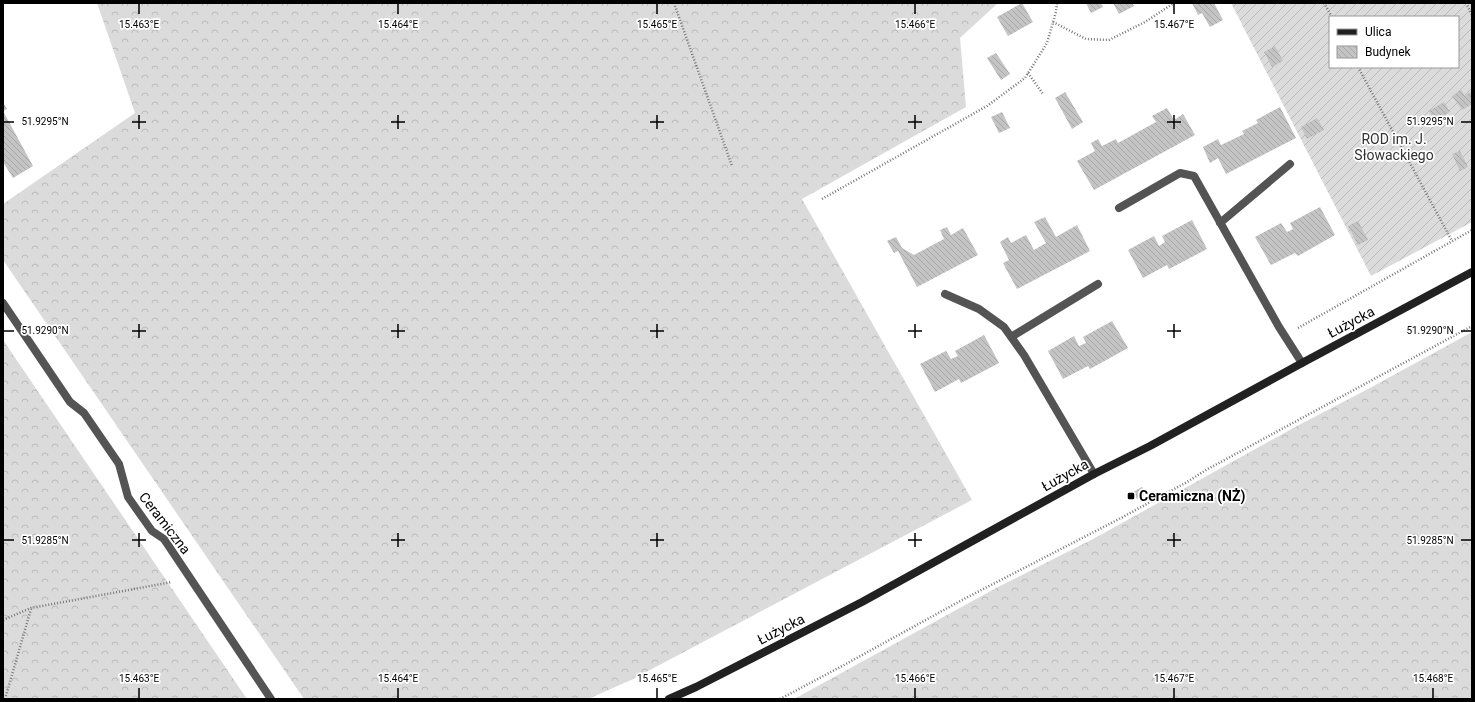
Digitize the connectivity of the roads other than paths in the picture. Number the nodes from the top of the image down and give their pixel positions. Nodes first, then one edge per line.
1 (1290, 164) dead end
2 (1119, 208) dead end
3 (1220, 222) junction
4 (1472, 272) edge
5 (1098, 284) dead end
6 (945, 294) dead end
7 (3, 303) edge
8 (1011, 337) junction
9 (1302, 363) junction
10 (1094, 474) junction
11 (271, 699) edge
12 (670, 699) edge

1 - 3 street
2 - 3 street
3 - 9 street
4 - 9 main road, Łużycka
5 - 8 street
6 - 8 street
7 - 11 street, Ceramiczna
8 - 10 street
9 - 10 main road, Łużycka
10 - 12 main road, Łużycka

